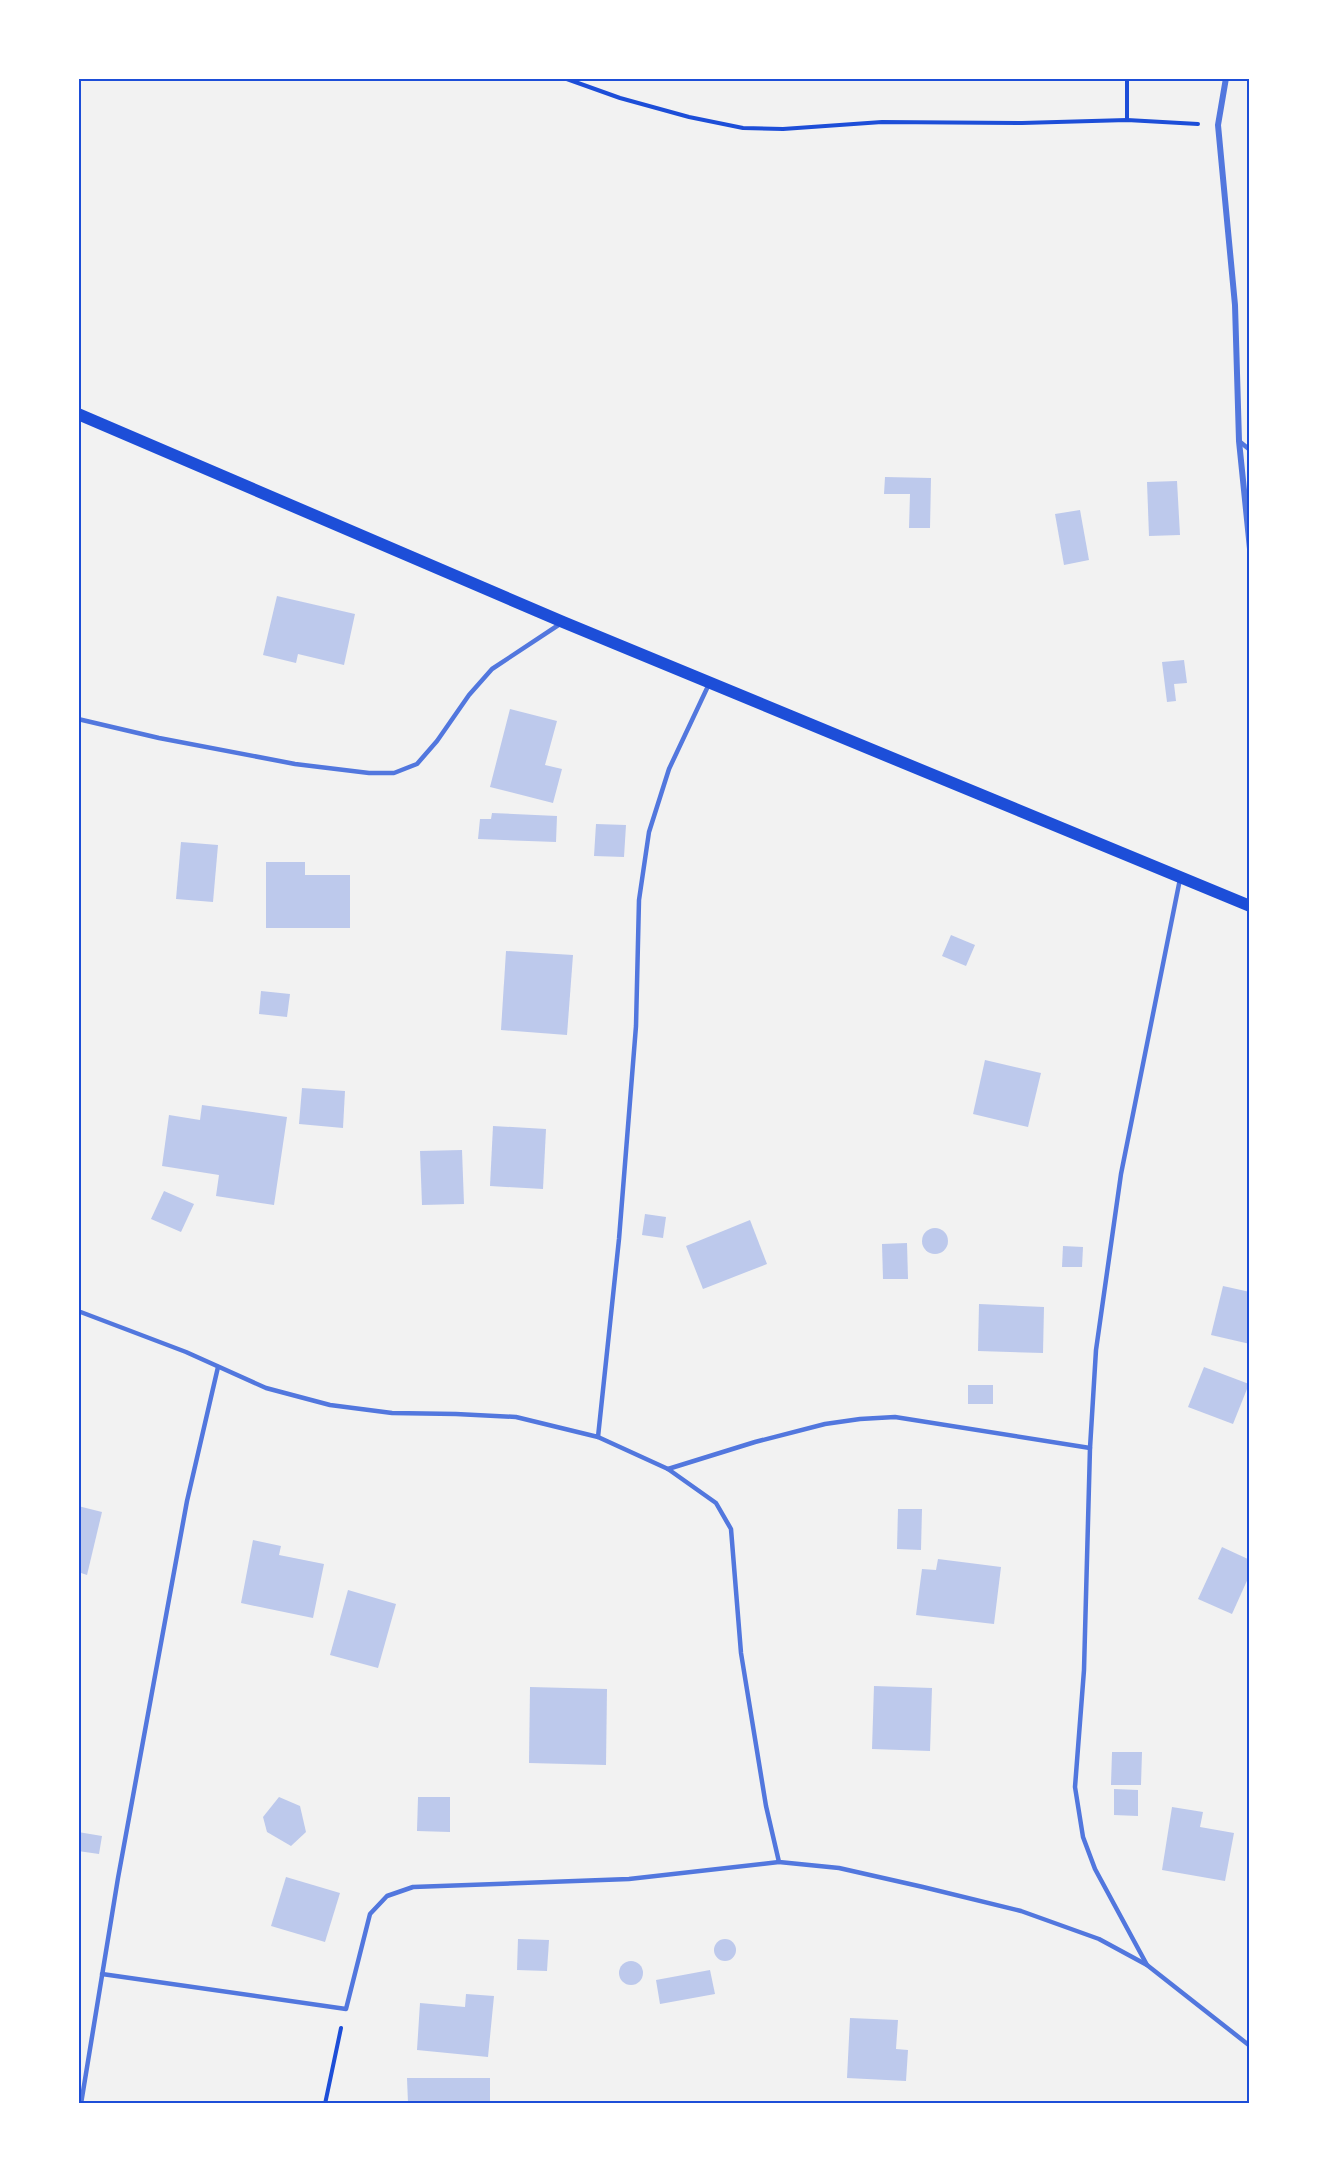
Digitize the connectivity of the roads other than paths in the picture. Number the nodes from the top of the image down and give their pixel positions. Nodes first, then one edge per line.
1 (1226, 78) edge
2 (78, 414) edge
3 (1239, 441) junction
4 (1250, 450) edge
5 (1250, 549) edge
6 (563, 622) junction
7 (710, 683) junction
8 (78, 718) edge
9 (1180, 877) junction
10 (1250, 906) edge
11 (78, 1311) edge
12 (218, 1367) junction
13 (598, 1437) junction
14 (1090, 1448) junction
15 (668, 1469) junction
16 (779, 1862) junction
17 (1146, 1965) junction
18 (102, 1974) junction
19 (1250, 2046) edge
20 (81, 2104) edge

1 - 3 street
2 - 6 main road
3 - 4 lane
3 - 5 street
6 - 7 main road
6 - 8 lane
7 - 9 main road
7 - 13 lane
9 - 10 main road
9 - 14 lane
11 - 12 lane
12 - 13 lane
12 - 18 lane
13 - 15 lane
14 - 15 lane
14 - 17 lane
15 - 16 lane
16 - 17 lane
16 - 18 lane
17 - 19 lane
18 - 20 lane

